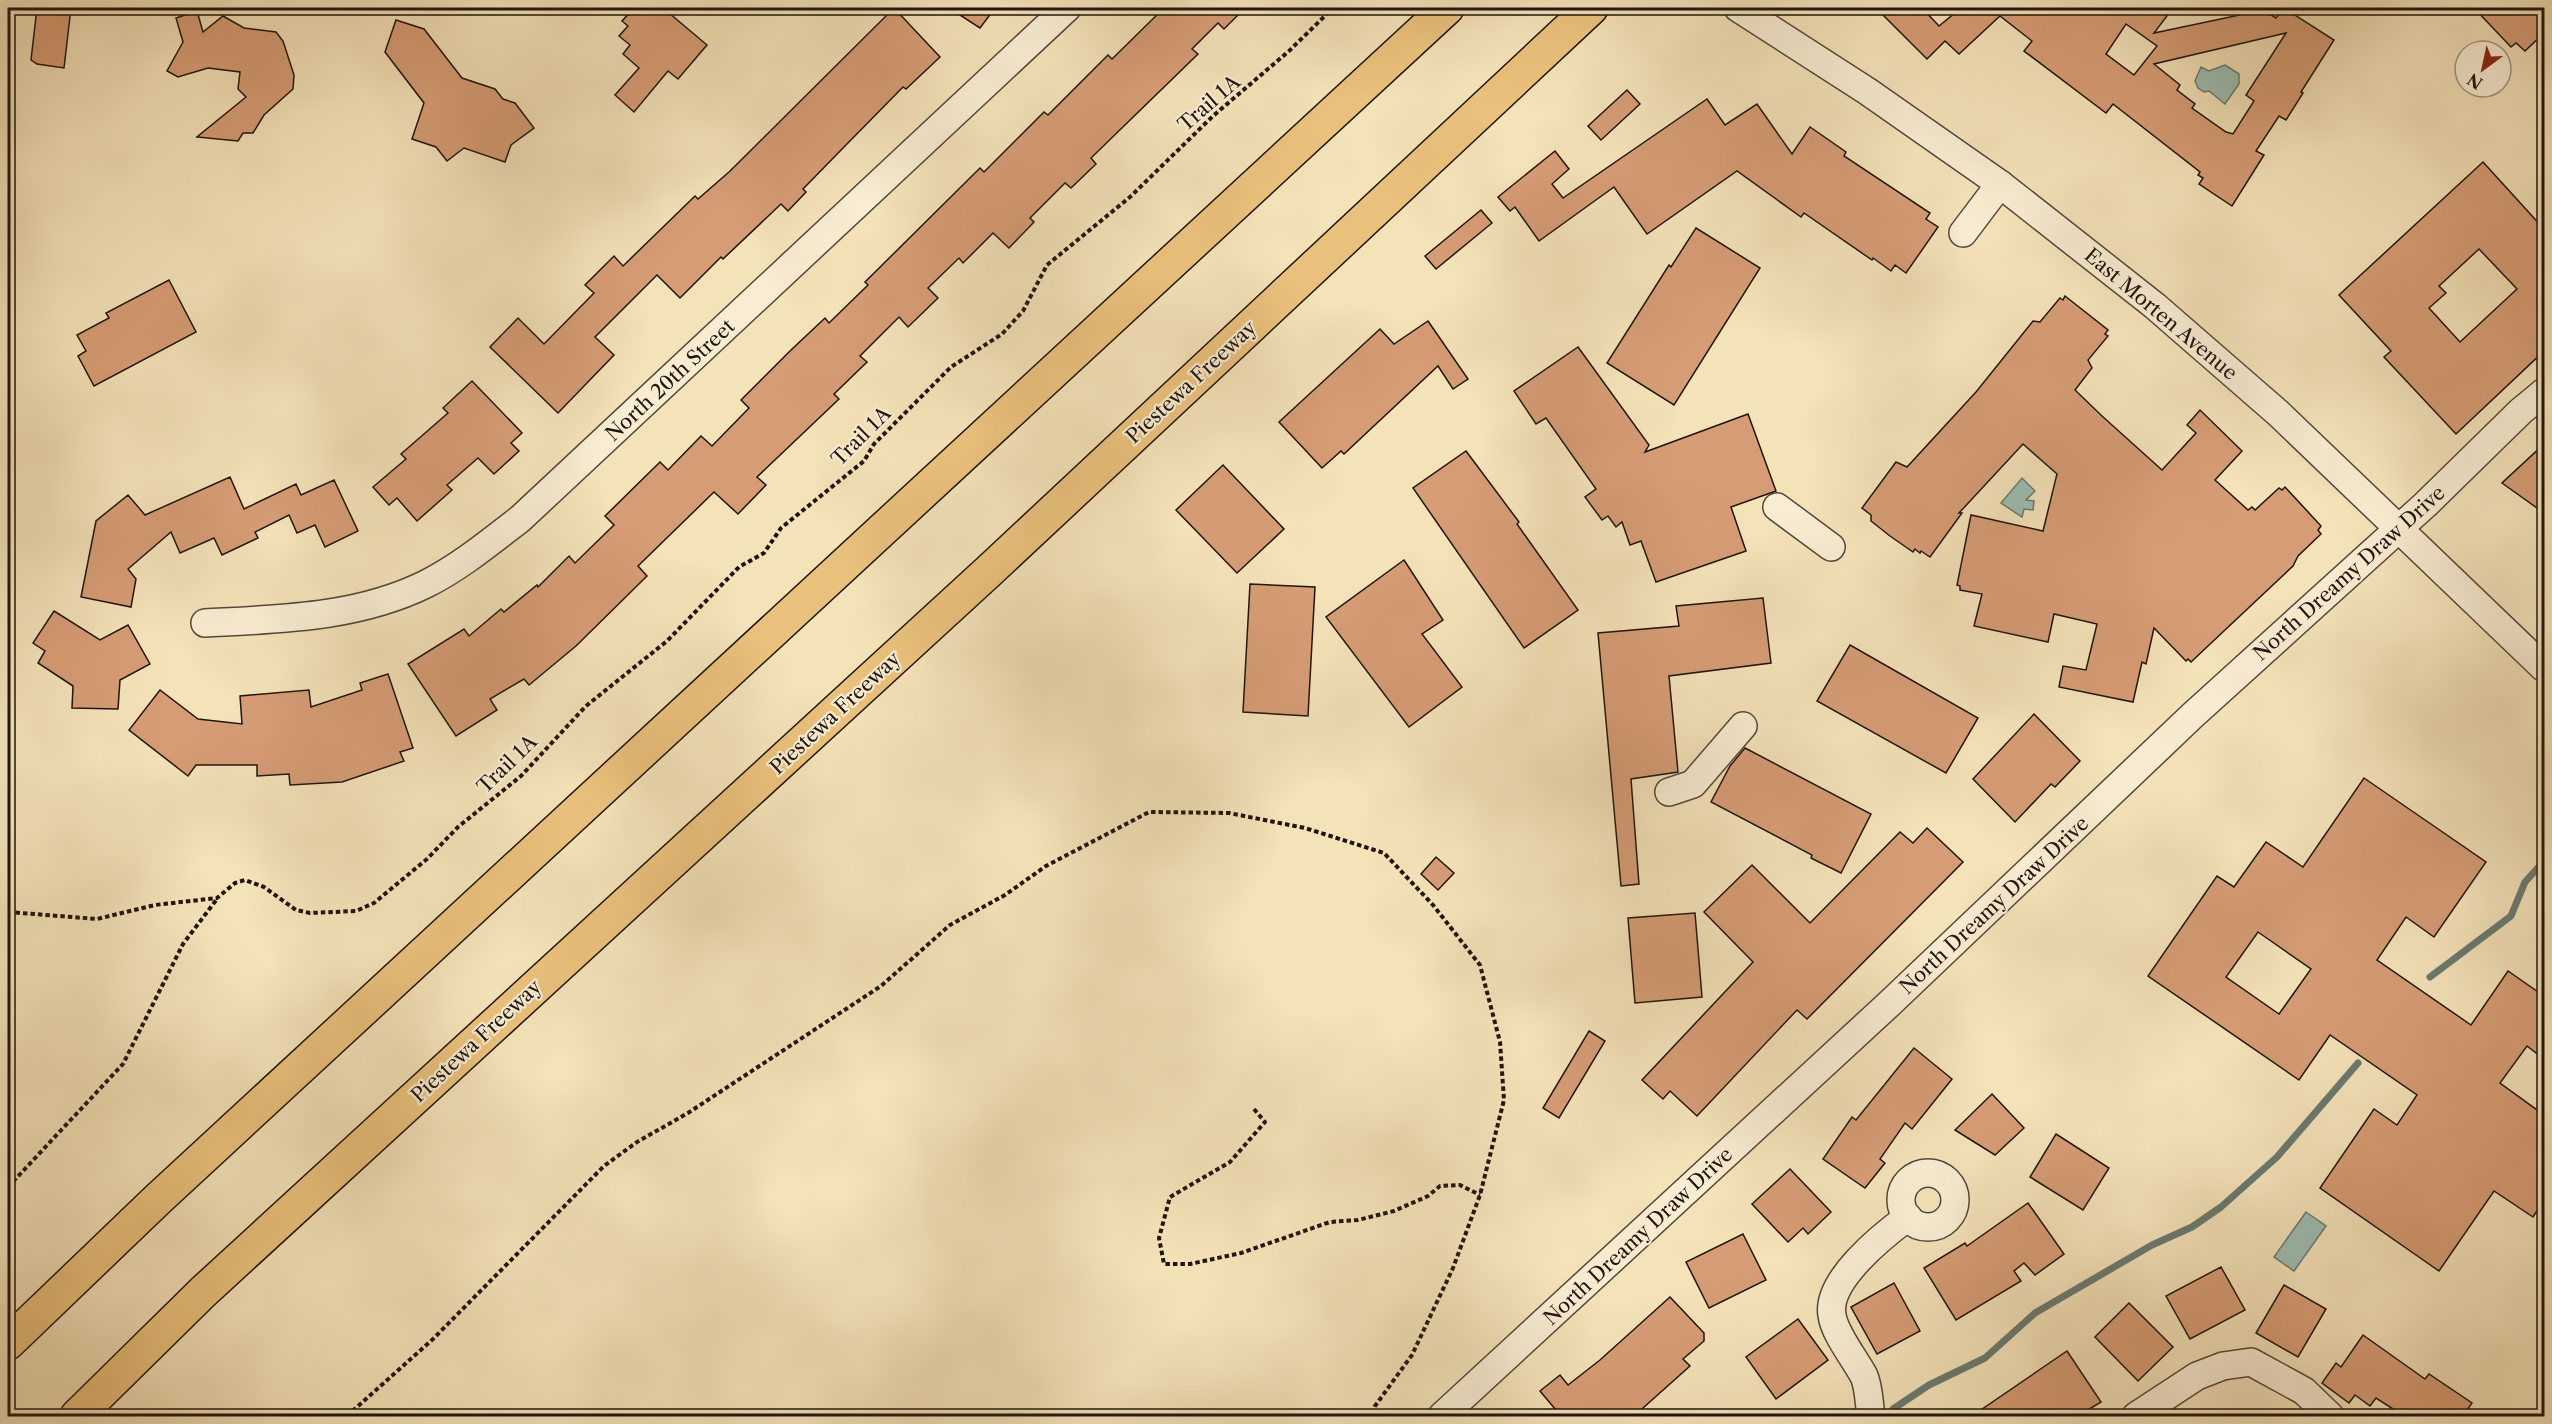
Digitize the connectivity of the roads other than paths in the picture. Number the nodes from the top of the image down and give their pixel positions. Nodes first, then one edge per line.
1 (1067, 8) edge
2 (1447, 8) edge
3 (1591, 8) edge
4 (1747, 14) edge
5 (2000, 184) junction
6 (1963, 233) dead end
7 (2544, 392) edge
8 (1777, 507) dead end
9 (2399, 527) junction
10 (1831, 547) dead end
11 (206, 623) dead end
12 (2544, 668) edge
13 (1743, 726) dead end
14 (1669, 792) dead end
15 (1908, 1217) dead end
16 (8, 1343) edge
17 (77, 1416) edge
18 (1442, 1416) edge
19 (1871, 1416) edge
20 (2136, 1416) edge
21 (2330, 1416) edge

1 - 11 street, North 20th Street
2 - 16 highway
3 - 17 highway, Piestewa Freeway
4 - 5 street, East Morten Avenue
5 - 6 street
5 - 9 street, East Morten Avenue
7 - 9 street, North Dreamy Draw Drive
8 - 10 street
9 - 12 street, East Morten Avenue
9 - 18 street, North Dreamy Draw Drive
13 - 14 street
15 - 19 street
20 - 21 street

